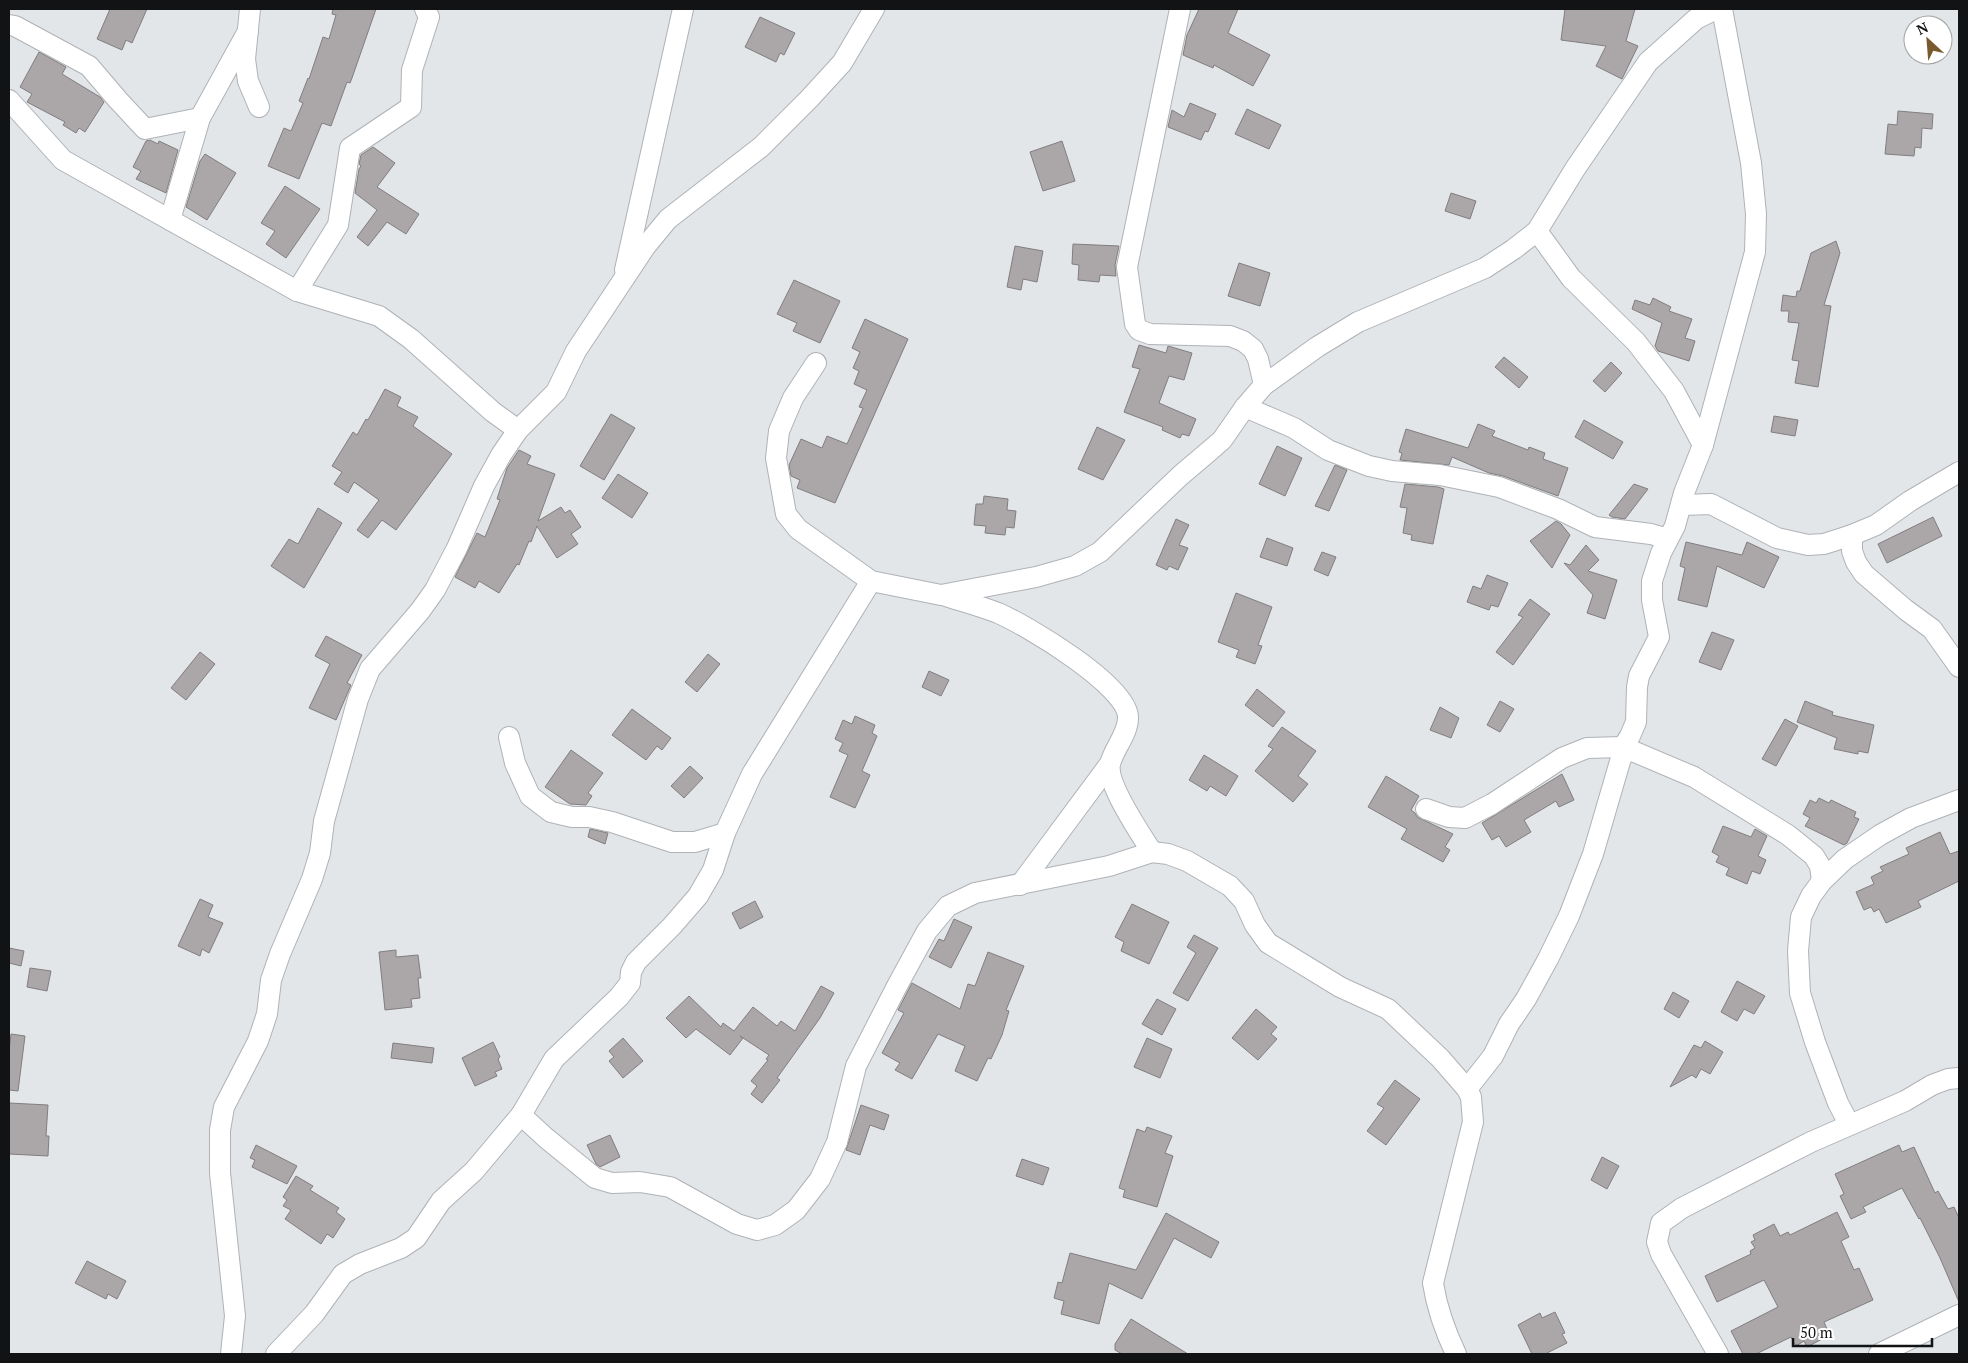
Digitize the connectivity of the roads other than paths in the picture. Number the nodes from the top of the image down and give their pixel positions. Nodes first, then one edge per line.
1 (250, 9) edge
2 (425, 9) edge
3 (683, 9) edge
4 (874, 9) edge
5 (1180, 9) edge
6 (1716, 9) edge
7 (1722, 9) edge
8 (9, 24) edge
9 (248, 31) junction
10 (9, 100) edge
11 (259, 107) dead end
12 (200, 118) junction
13 (170, 220) junction
14 (1537, 231) junction
15 (622, 282) junction
16 (297, 291) junction
17 (816, 363) dead end
18 (1264, 385) junction
19 (1245, 407) junction
20 (518, 430) junction
21 (1703, 445) junction
22 (1959, 472) edge
23 (1682, 505) junction
24 (1852, 535) junction
25 (1668, 539) junction
26 (871, 580) junction
27 (942, 595) junction
28 (1959, 667) edge
29 (509, 737) dead end
30 (1625, 748) junction
31 (1110, 765) junction
32 (1959, 800) edge
33 (1426, 809) dead end
34 (725, 833) junction
35 (1152, 852) junction
36 (1822, 881) junction
37 (1020, 885) junction
38 (1959, 1078) edge
39 (1466, 1089) junction
40 (521, 1115) junction
41 (1849, 1124) junction
42 (1959, 1315) edge
43 (231, 1354) edge
44 (276, 1354) edge
45 (1456, 1354) edge
46 (1718, 1354) edge
47 (1879, 1354) edge

1 - 9 street
2 - 16 street
3 - 15 street
4 - 15 street
5 - 18 street
6 - 14 street
7 - 21 street
8 - 12 street
9 - 11 street
9 - 12 street
10 - 13 street
12 - 13 street
13 - 16 street
14 - 18 street
14 - 21 street
15 - 20 street
16 - 20 street
17 - 26 street
18 - 19 street
19 - 25 street
19 - 27 street
20 - 43 street
21 - 23 street
22 - 24 street
23 - 24 street
23 - 25 street
24 - 28 street
25 - 30 street
26 - 27 street
26 - 34 street
27 - 31 street
29 - 34 street
30 - 33 street
30 - 36 street
30 - 39 street
31 - 35 street
31 - 37 street
32 - 36 street
34 - 40 street
35 - 37 street
35 - 39 street
36 - 41 street
37 - 40 street
38 - 41 street
39 - 45 street
40 - 44 street
41 - 46 street
42 - 47 street

